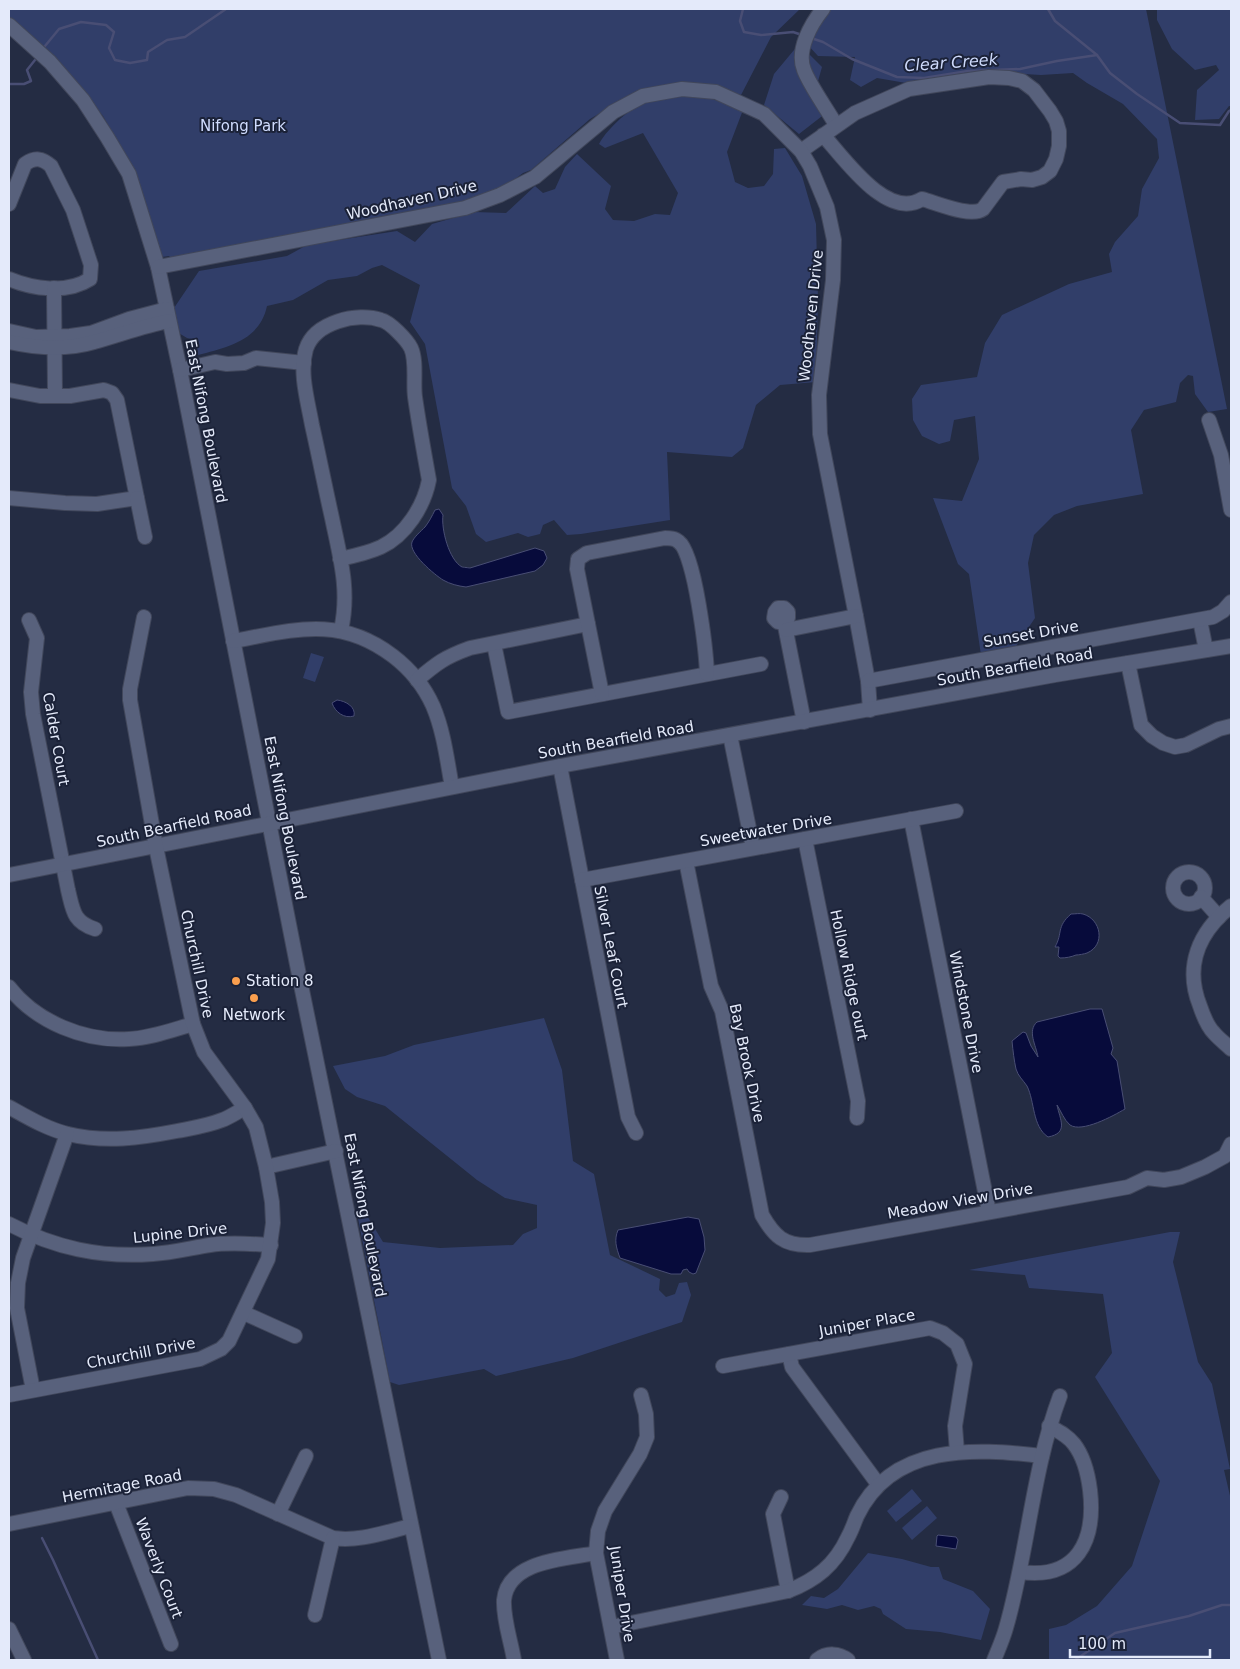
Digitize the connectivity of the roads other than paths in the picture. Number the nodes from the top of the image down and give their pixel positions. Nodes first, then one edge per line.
1 (823, 9) edge
2 (9, 25) edge
3 (836, 125) junction
4 (823, 135) junction
5 (801, 151) junction
6 (9, 204) edge
7 (158, 267) junction
8 (9, 279) edge
9 (54, 288) junction
10 (168, 315) junction
11 (9, 331) edge
12 (9, 342) edge
13 (55, 342) junction
14 (304, 363) junction
15 (180, 370) junction
16 (9, 390) edge
17 (55, 396) junction
18 (1209, 420) dead end
19 (9, 498) edge
20 (137, 498) junction
21 (1231, 510) edge
22 (145, 537) dead end
23 (340, 559) junction
24 (1231, 602) edge
25 (856, 616) junction
26 (144, 617) dead end
27 (29, 620) dead end
28 (1200, 620) junction
29 (588, 624) junction
30 (341, 630) junction
31 (234, 641) junction
32 (494, 644) junction
33 (1231, 646) edge
34 (1206, 650) junction
35 (1128, 663) junction
36 (761, 664) dead end
37 (707, 674) junction
38 (417, 680) junction
39 (868, 681) junction
40 (602, 694) junction
41 (870, 710) junction
42 (804, 722) junction
43 (1231, 726) edge
44 (730, 735) junction
45 (560, 766) junction
46 (452, 787) junction
47 (956, 811) dead end
48 (911, 819) junction
49 (269, 822) junction
50 (805, 839) junction
51 (156, 847) junction
52 (753, 848) junction
53 (686, 861) junction
54 (63, 865) junction
55 (9, 875) edge
56 (582, 880) junction
57 (1201, 898) dead end
58 (1231, 906) edge
59 (1219, 917) junction
60 (96, 929) dead end
61 (9, 987) edge
62 (193, 1024) junction
63 (1231, 1049) edge
64 (9, 1107) edge
65 (245, 1108) junction
66 (857, 1118) dead end
67 (636, 1133) dead end
68 (66, 1134) junction
69 (336, 1151) junction
70 (1229, 1156) edge
71 (266, 1167) junction
72 (989, 1212) junction
73 (9, 1224) edge
74 (31, 1235) junction
75 (779, 1238) joint
76 (271, 1245) junction
77 (244, 1313) junction
78 (295, 1336) dead end
79 (788, 1354) junction
80 (723, 1366) dead end
81 (33, 1390) junction
82 (9, 1395) edge
83 (641, 1395) dead end
84 (1060, 1396) dead end
85 (1049, 1426) junction
86 (957, 1452) junction
87 (306, 1456) dead end
88 (1042, 1456) junction
89 (878, 1484) junction
90 (781, 1497) dead end
91 (116, 1503) junction
92 (278, 1514) junction
93 (9, 1524) edge
94 (411, 1526) junction
95 (333, 1538) junction
96 (596, 1553) junction
97 (1020, 1572) junction
98 (788, 1591) junction
99 (315, 1615) dead end
100 (611, 1628) junction
101 (9, 1629) edge
102 (171, 1644) dead end
103 (24, 1660) edge
104 (439, 1660) edge
105 (514, 1660) edge
106 (617, 1660) edge
107 (818, 1660) edge
108 (848, 1660) edge
109 (994, 1660) edge

1 - 3 street
2 - 7 street, East Nifong Boulevard
3 - 4 street
3 - 4 street
4 - 5 street
5 - 7 street, Woodhaven Drive
5 - 25 street, Woodhaven Drive
6 - 9 street
7 - 10 street, East Nifong Boulevard
8 - 9 street
9 - 13 street
10 - 13 street
10 - 15 street, East Nifong Boulevard
11 - 13 street
12 - 13 street
13 - 17 street
14 - 15 street
14 - 23 street
14 - 23 street
15 - 31 street, East Nifong Boulevard
16 - 17 street
17 - 20 street
18 - 21 street
19 - 20 street
20 - 22 street
23 - 30 street
24 - 28 street, Sunset Drive
25 - 39 street, Woodhaven Drive
25 - 42 street
26 - 51 street, Churchill Drive
27 - 54 street, Calder Court
28 - 34 street
28 - 39 street, Sunset Drive
29 - 32 street
29 - 37 street
29 - 40 street
30 - 31 street
30 - 38 street
31 - 49 street, East Nifong Boulevard
32 - 38 street
32 - 40 street
33 - 34 street, South Bearfield Road
34 - 35 street, South Bearfield Road
35 - 41 street, South Bearfield Road
35 - 43 street
36 - 37 street
37 - 40 street
38 - 46 street
39 - 41 street, Woodhaven Drive
41 - 42 street, South Bearfield Road
42 - 44 street, South Bearfield Road
44 - 45 street, South Bearfield Road
44 - 52 street
45 - 46 street, South Bearfield Road
45 - 56 street, Silver Leaf Court
46 - 49 street, South Bearfield Road
47 - 48 street, Sweetwater Drive
48 - 50 street, Sweetwater Drive
48 - 72 street, Windstone Drive
49 - 51 street, South Bearfield Road
49 - 69 street, East Nifong Boulevard
50 - 52 street, Sweetwater Drive
50 - 66 street, Hollow Ridge ourt
51 - 54 street, South Bearfield Road
51 - 62 street, Churchill Drive
52 - 53 street, Sweetwater Drive
53 - 56 street, Sweetwater Drive
53 - 75 street, Bay Brook Drive
54 - 55 street, South Bearfield Road
54 - 60 street, Calder Court
56 - 67 street, Silver Leaf Court
57 - 59 street
58 - 59 street
59 - 63 street
61 - 62 street
62 - 65 street, Churchill Drive
64 - 68 street
65 - 68 street
65 - 71 street, Churchill Drive
68 - 74 street
69 - 71 street
69 - 94 street, East Nifong Boulevard
70 - 72 street, Meadow View Drive
71 - 76 street, Churchill Drive
72 - 75 street, Meadow View Drive
73 - 74 street, Lupine Drive
74 - 76 street, Lupine Drive
74 - 81 street
76 - 77 street, Churchill Drive
77 - 78 street
77 - 81 street, Churchill Drive
79 - 80 street, Juniper Place
79 - 86 street, Juniper Place
79 - 89 street
81 - 82 street, Churchill Drive
83 - 96 street, Juniper Drive
84 - 85 street
85 - 88 street
85 - 97 street
86 - 88 street
86 - 89 street
87 - 92 street
88 - 97 street
89 - 98 street
90 - 98 street
91 - 92 street, Hermitage Road
91 - 93 street, Hermitage Road
91 - 102 street, Waverly Court
92 - 95 street, Hermitage Road
94 - 95 street, Hermitage Road
94 - 104 street, East Nifong Boulevard
95 - 99 street
96 - 100 street, Juniper Drive
96 - 105 street
97 - 109 street
98 - 100 street
100 - 106 street, Juniper Drive
101 - 103 street
107 - 108 street

